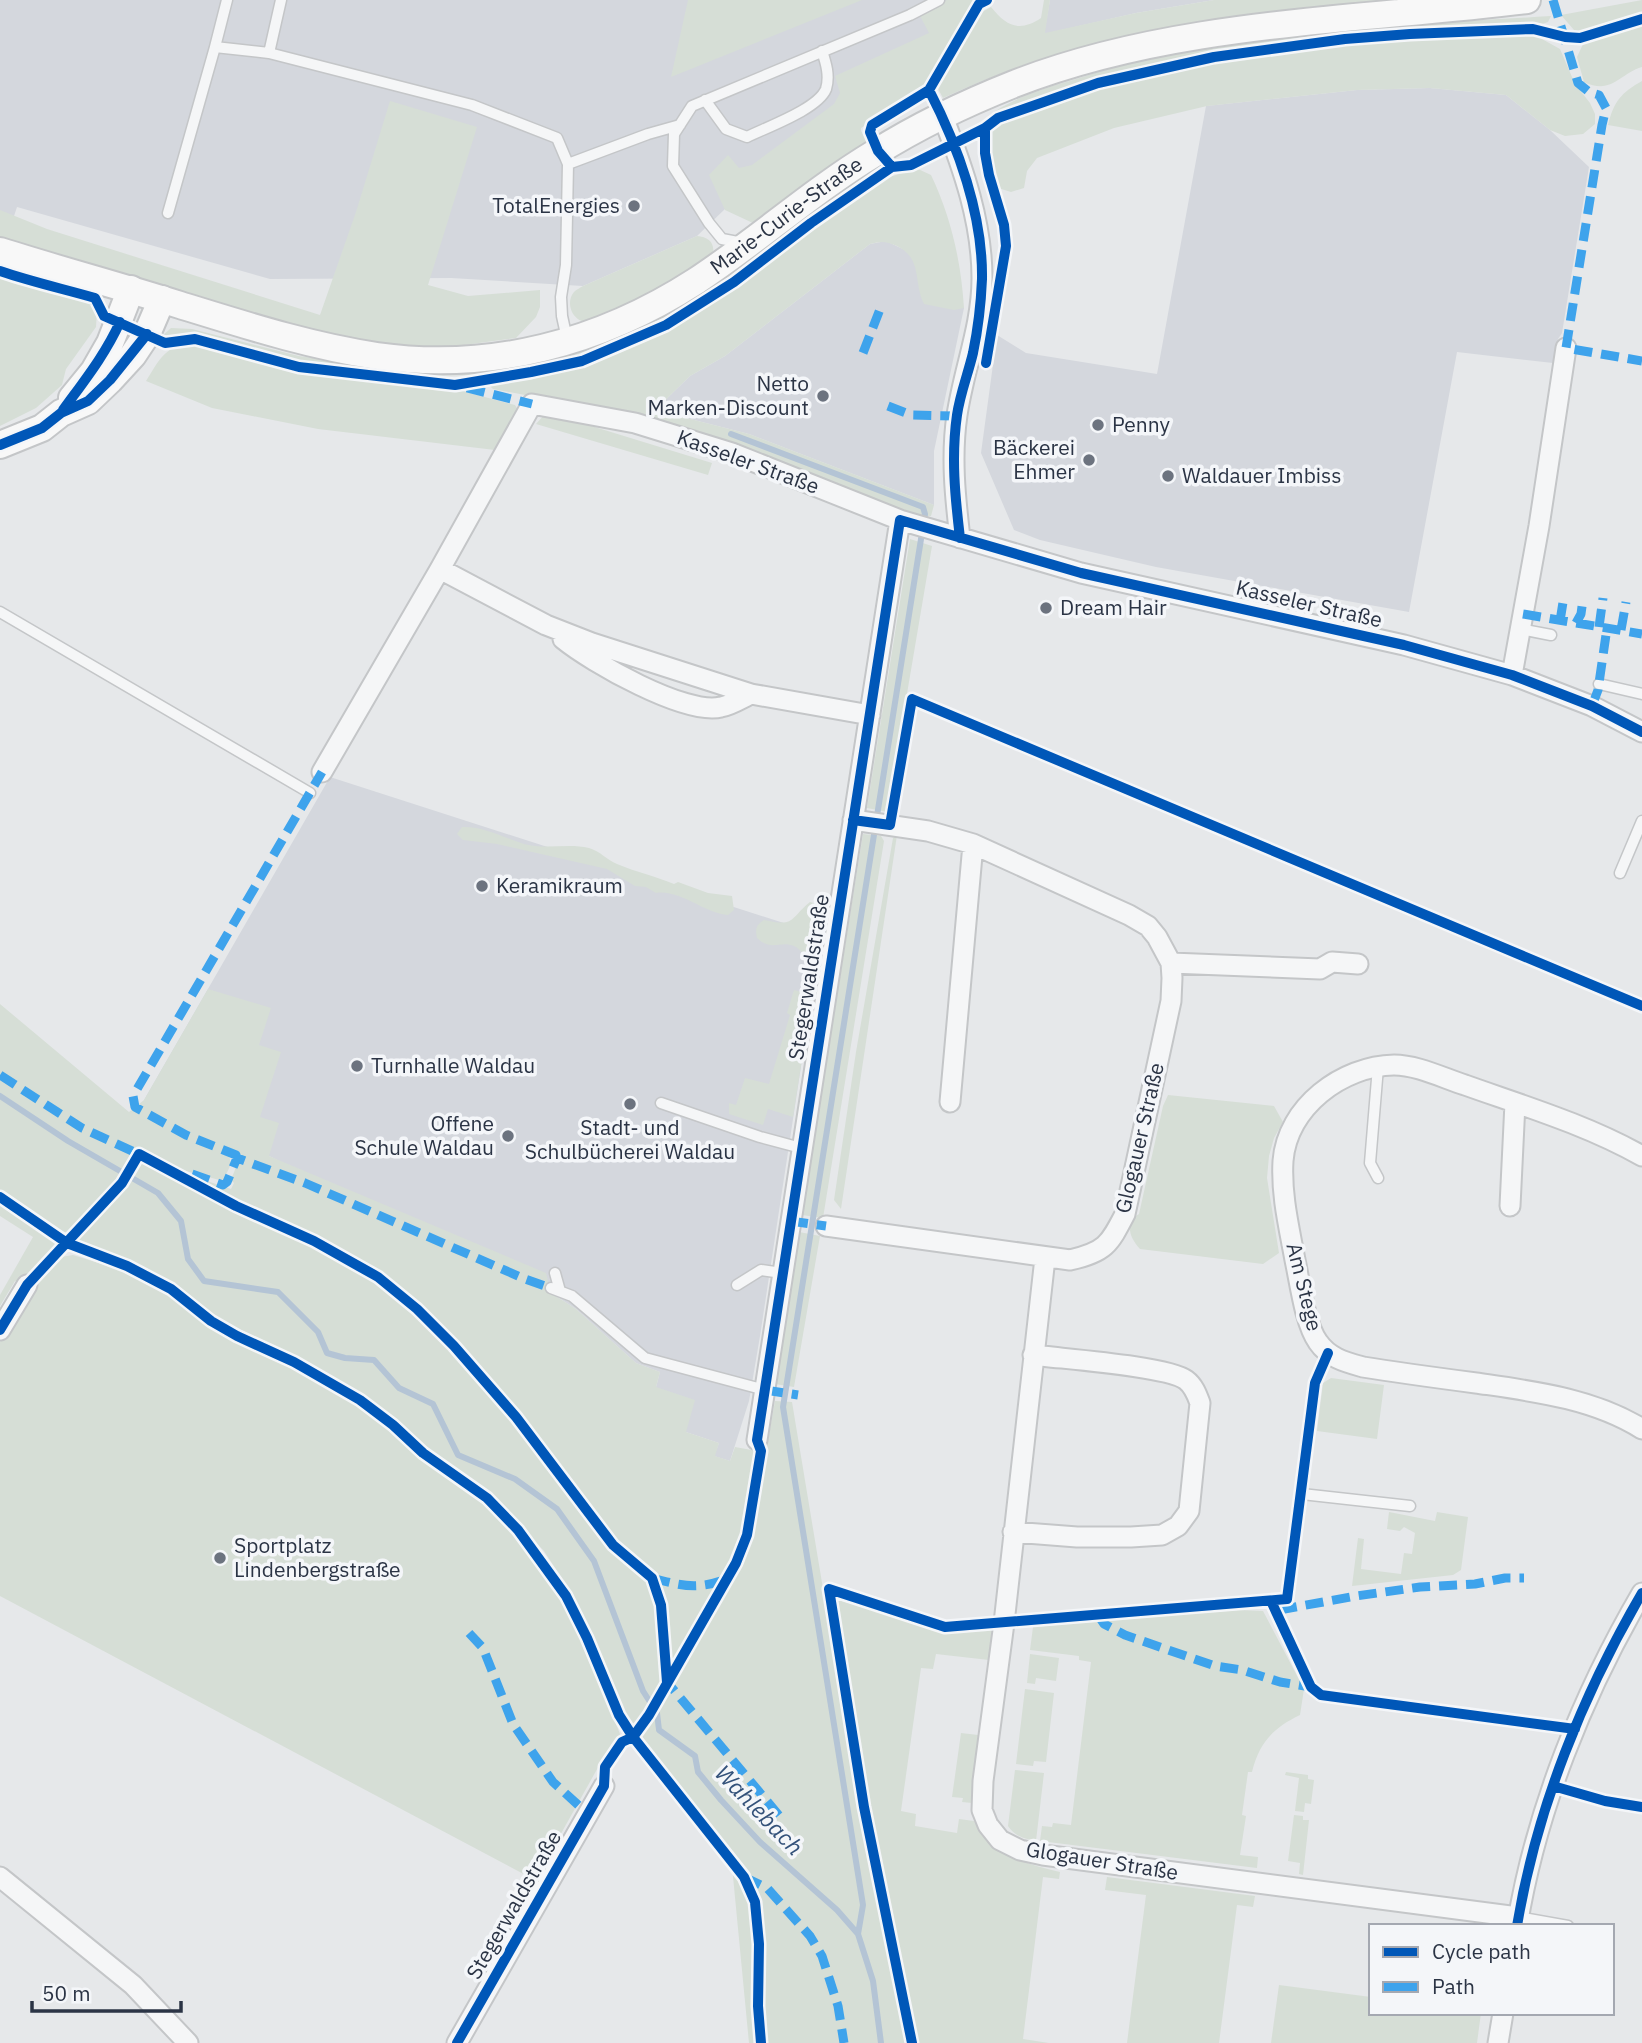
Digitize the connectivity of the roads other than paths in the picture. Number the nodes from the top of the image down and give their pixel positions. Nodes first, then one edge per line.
1 (227, 0) edge
2 (281, 0) edge
3 (939, 0) edge
4 (1527, 0) edge
5 (215, 47) junction
6 (822, 51) junction
7 (269, 54) junction
8 (705, 100) junction
9 (943, 117) junction
10 (680, 125) junction
11 (568, 164) junction
12 (168, 213) dead end
13 (747, 244) junction
14 (0, 251) edge
15 (131, 289) junction
16 (162, 299) junction
17 (568, 343) junction
18 (1566, 348) dead end
19 (61, 413) junction
20 (0, 444) edge
21 (916, 525) junction
22 (960, 538) junction
23 (440, 569) junction
24 (0, 612) edge
25 (546, 625) junction
26 (1520, 629) junction
27 (1551, 635) dead end
28 (1512, 675) junction
29 (1599, 684) dead end
30 (751, 694) junction
31 (1642, 694) edge
32 (870, 715) junction
33 (1642, 732) edge
34 (322, 772) dead end
35 (310, 793) dead end
36 (1642, 821) edge
37 (868, 822) junction
38 (973, 844) junction
39 (1620, 873) dead end
40 (1171, 963) junction
41 (1358, 964) dead end
42 (1378, 1067) junction
43 (950, 1102) dead end
44 (661, 1103) dead end
45 (1515, 1103) junction
46 (801, 1148) junction
47 (1642, 1156) edge
48 (1378, 1178) dead end
49 (1510, 1206) dead end
50 (826, 1226) dead end
51 (1045, 1258) junction
52 (555, 1273) dead end
53 (782, 1273) junction
54 (27, 1285) dead end
55 (737, 1285) dead end
56 (0, 1330) edge
57 (1033, 1355) junction
58 (765, 1390) junction
59 (1642, 1429) edge
60 (757, 1440) dead end
61 (1302, 1494) dead end
62 (1410, 1506) dead end
63 (1013, 1532) junction
64 (1642, 1593) edge
65 (604, 1786) dead end
66 (0, 1877) edge
67 (1518, 1922) edge
68 (1543, 1924) edge
69 (1503, 2015) edge
70 (188, 2043) edge
71 (457, 2043) edge
72 (1498, 2043) edge

1 - 5 lane
2 - 7 lane
3 - 6 lane
4 - 9 street, Marie-Curie-Straße
5 - 7 lane
5 - 12 lane
6 - 8 lane
6 - 8 lane
7 - 11 lane
8 - 10 lane
9 - 13 street, Marie-Curie-Straße
9 - 22 street
10 - 11 lane
10 - 13 lane
11 - 17 lane
13 - 17 street, Marie-Curie-Straße
14 - 15 street, Marie-Curie-Straße
15 - 16 street, Marie-Curie-Straße
15 - 19 street
16 - 17 street, Marie-Curie-Straße
16 - 19 street
18 - 26 street
19 - 20 street
21 - 22 street, Kasseler Straße
21 - 23 street, Kasseler Straße
21 - 32 street, Stegerwaldstraße
22 - 28 street, Kasseler Straße
23 - 25 street
23 - 34 street
24 - 35 lane
25 - 30 street
25 - 30 street
26 - 27 lane
26 - 28 street
28 - 33 street, Kasseler Straße
29 - 31 lane
30 - 32 street
32 - 37 street, Stegerwaldstraße
36 - 39 lane
37 - 38 street
37 - 46 street, Stegerwaldstraße
38 - 40 street
38 - 43 street
40 - 41 street
40 - 51 street, Glogauer Straße
42 - 45 street, Am Stege
42 - 48 lane
42 - 59 street, Am Stege
44 - 46 lane
45 - 47 street, Am Stege
45 - 49 street
46 - 53 street, Stegerwaldstraße
50 - 51 street, Glogauer Straße
51 - 57 street, Glogauer Straße
52 - 58 lane
53 - 55 lane
53 - 58 street, Stegerwaldstraße
54 - 56 street
57 - 63 street, Glogauer Straße
57 - 63 street
58 - 60 street, Stegerwaldstraße
61 - 62 lane
63 - 67 street, Glogauer Straße
64 - 67 street
65 - 71 street, Stegerwaldstraße
66 - 70 street
67 - 68 lane
69 - 72 street

